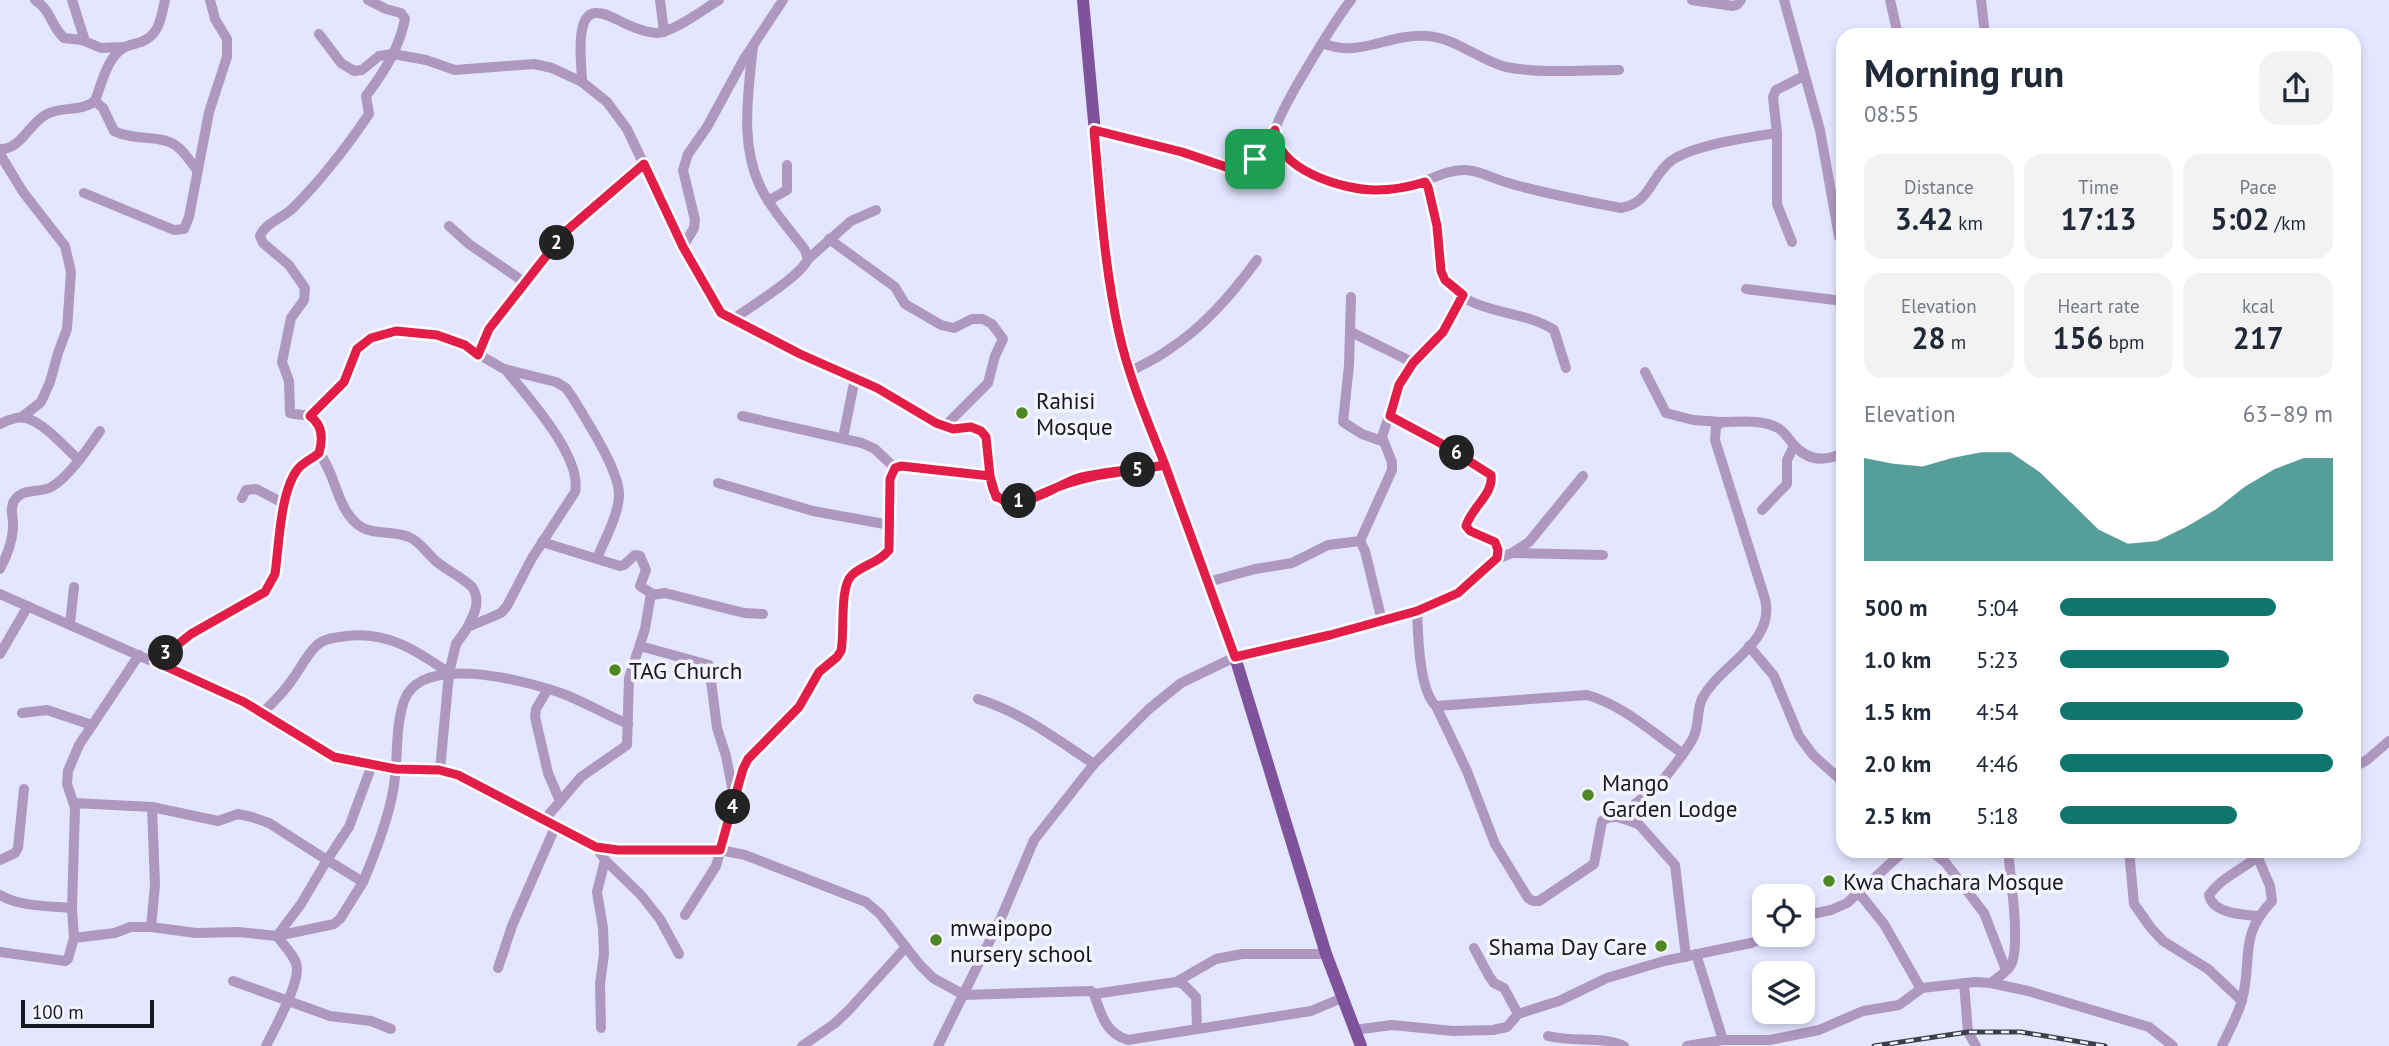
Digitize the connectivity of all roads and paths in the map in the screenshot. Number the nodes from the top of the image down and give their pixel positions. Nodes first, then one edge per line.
1 (35, 0) edge
2 (72, 0) edge
3 (164, 0) edge
4 (210, 0) edge
5 (368, 0) edge
6 (660, 0) edge
7 (719, 0) edge
8 (783, 0) edge
9 (1083, 0) edge
10 (1352, 0) edge
11 (1692, 0) edge
12 (1741, 0) edge
13 (1784, 0) edge
14 (1891, 0) edge
15 (1981, 0) edge
16 (1897, 28) edge
17 (1984, 28) edge
18 (664, 32) junction
19 (320, 34) dead end
20 (85, 41) junction
21 (1323, 43) junction
22 (753, 46) junction
23 (124, 47) junction
24 (393, 54) junction
25 (1619, 70) dead end
26 (1804, 76) junction
27 (582, 82) junction
28 (95, 100) junction
29 (1094, 130) junction
30 (1275, 130) junction
31 (1777, 133) junction
32 (0, 149) edge
33 (0, 154) edge
34 (644, 164) junction
35 (787, 165) dead end
36 (3, 169) edge
37 (197, 170) junction
38 (1425, 182) junction
39 (84, 193) dead end
40 (1836, 200) edge
41 (768, 201) junction
42 (876, 210) dead end
43 (449, 226) dead end
44 (829, 239) junction
45 (1793, 242) dead end
46 (683, 247) junction
47 (808, 258) junction
48 (1257, 260) dead end
49 (527, 284) junction
50 (1746, 289) dead end
51 (1463, 295) junction
52 (1351, 298) dead end
53 (1836, 300) edge
54 (732, 320) junction
55 (1351, 332) junction
56 (478, 355) junction
57 (1413, 363) junction
58 (1566, 368) dead end
59 (504, 369) junction
60 (1129, 372) junction
61 (1645, 372) dead end
62 (855, 378) junction
63 (310, 416) junction
64 (742, 416) dead end
65 (1390, 416) junction
66 (22, 417) junction
67 (1723, 422) junction
68 (0, 425) edge
69 (944, 427) junction
70 (100, 430) dead end
71 (843, 438) junction
72 (1382, 441) junction
73 (1794, 446) junction
74 (319, 453) junction
75 (1836, 456) edge
76 (79, 460) junction
77 (1165, 465) junction
78 (895, 468) junction
79 (990, 476) junction
80 (1583, 476) dead end
81 (718, 483) dead end
82 (242, 498) dead end
83 (285, 504) junction
84 (1762, 510) dead end
85 (890, 525) junction
86 (1360, 541) junction
87 (542, 542) junction
88 (1512, 554) junction
89 (1603, 555) dead end
90 (597, 558) junction
91 (1497, 558) junction
92 (0, 569) edge
93 (1208, 582) junction
94 (74, 587) dead end
95 (0, 594) edge
96 (651, 595) junction
97 (28, 606) junction
98 (1417, 611) junction
99 (762, 614) dead end
100 (1382, 621) junction
101 (70, 624) junction
102 (468, 627) junction
103 (640, 646) junction
104 (1749, 646) junction
105 (0, 654) edge
106 (139, 655) junction
107 (1235, 657) junction
108 (156, 662) junction
109 (449, 673) junction
110 (548, 689) junction
111 (978, 699) dead end
112 (1436, 706) junction
113 (22, 713) dead end
114 (262, 713) junction
115 (628, 724) junction
116 (92, 725) junction
117 (2389, 741) edge
118 (1682, 752) junction
119 (2361, 763) edge
120 (1094, 764) junction
121 (372, 765) junction
122 (396, 769) junction
123 (439, 770) junction
124 (1836, 776) edge
125 (24, 789) dead end
126 (560, 801) junction
127 (734, 802) junction
128 (74, 803) junction
129 (152, 807) junction
130 (545, 819) junction
131 (1638, 824) junction
132 (556, 825) junction
133 (596, 847) junction
134 (720, 850) junction
135 (1896, 858) edge
136 (1940, 858) edge
137 (2009, 858) edge
138 (2130, 858) edge
139 (2255, 858) edge
140 (2262, 858) edge
141 (0, 860) edge
142 (327, 860) junction
143 (605, 860) junction
144 (363, 882) junction
145 (1859, 892) junction
146 (0, 895) edge
147 (72, 908) junction
148 (1815, 913) edge
149 (685, 915) dead end
150 (2258, 916) junction
151 (150, 927) junction
152 (277, 936) junction
153 (74, 937) junction
154 (1752, 943) edge
155 (906, 947) junction
156 (1474, 948) dead end
157 (0, 952) edge
158 (679, 954) dead end
159 (1326, 954) junction
160 (1691, 955) junction
161 (498, 968) dead end
162 (2006, 970) junction
163 (233, 981) dead end
164 (1177, 982) junction
165 (1964, 983) junction
166 (1991, 983) junction
167 (1921, 989) junction
168 (1094, 994) junction
169 (964, 995) junction
170 (1342, 998) junction
171 (288, 999) junction
172 (2242, 1001) junction
173 (1518, 1014) junction
174 (601, 1028) dead end
175 (1197, 1028) junction
176 (391, 1029) dead end
177 (1354, 1030) junction
178 (1548, 1036) dead end
179 (1723, 1040) junction
180 (266, 1046) edge
181 (802, 1046) edge
182 (938, 1046) edge
183 (1361, 1046) edge
184 (1624, 1046) edge
185 (1687, 1046) edge
186 (1976, 1046) edge
187 (2174, 1046) edge
188 (2222, 1046) edge

1 - 20 street
2 - 20 street
3 - 23 street
4 - 37 street
5 - 24 street
6 - 18 street
7 - 18 street
8 - 22 street
9 - 29 main road
10 - 21 street
11 - 12 street
13 - 26 street
14 - 16 street
15 - 17 street
18 - 27 street
19 - 24 street
20 - 23 street
21 - 25 street
21 - 30 street
22 - 41 street
22 - 46 street
23 - 28 street
24 - 27 street
24 - 63 street
26 - 31 street
26 - 40 street
27 - 34 street
28 - 32 street
28 - 37 street
29 - 30 street
29 - 60 main road
30 - 38 street
31 - 38 street
31 - 45 street
33 - 36 street
34 - 46 street
34 - 49 street
35 - 41 street
36 - 66 street
37 - 39 street
38 - 51 street
41 - 47 street
42 - 44 street
43 - 49 street
44 - 47 street
44 - 69 street
46 - 54 street
47 - 54 street
48 - 60 street
49 - 56 street
50 - 53 street
51 - 57 street
51 - 58 street
52 - 55 street
54 - 62 street
55 - 57 street
55 - 72 street
56 - 59 street
56 - 63 street
57 - 65 street
59 - 87 street
59 - 90 street
60 - 77 main road
61 - 67 street
62 - 69 street
62 - 71 street
63 - 74 street
64 - 71 street
65 - 72 street
65 - 91 street
66 - 68 street
66 - 76 street
67 - 73 street
67 - 104 street
69 - 79 street
70 - 76 street
71 - 78 street
72 - 86 street
73 - 75 street
73 - 84 street
74 - 83 street
74 - 102 street
76 - 92 street
77 - 79 street
77 - 93 main road
78 - 79 street
78 - 85 street
80 - 88 street
81 - 85 street
82 - 83 street
83 - 108 street
85 - 127 street
86 - 93 street
86 - 100 street
87 - 90 street
87 - 102 street
88 - 89 street
88 - 91 street
90 - 96 street
91 - 98 street
93 - 107 main road
94 - 101 street
95 - 97 street
96 - 99 street
96 - 103 street
97 - 101 street
97 - 105 street
98 - 100 street
98 - 112 street
100 - 107 street
101 - 106 street
102 - 109 street
103 - 115 street
103 - 127 street
104 - 118 street
104 - 124 street
106 - 108 street
106 - 116 street
107 - 120 street
107 - 159 main road
108 - 114 street
109 - 110 street
109 - 114 street
109 - 122 street
109 - 123 street
110 - 115 street
110 - 126 street
111 - 120 street
112 - 118 street
112 - 131 street
113 - 116 street
114 - 121 street
115 - 126 street
116 - 128 street
117 - 119 street
118 - 131 street
120 - 169 street
121 - 122 street
121 - 142 street
122 - 123 street
122 - 144 street
123 - 130 street
125 - 141 street
126 - 130 street
127 - 134 street
128 - 129 street
128 - 147 street
129 - 142 street
129 - 151 street
130 - 132 street
131 - 160 street
132 - 133 street
132 - 161 street
133 - 134 street
133 - 143 street
134 - 149 street
134 - 155 street
135 - 145 street
136 - 162 street
137 - 162 street
138 - 172 street
139 - 150 street
140 - 150 street
142 - 144 street
142 - 152 street
143 - 158 street
143 - 174 street
144 - 152 street
145 - 148 street
145 - 167 street
146 - 147 street
147 - 153 street
150 - 172 street
151 - 152 street
151 - 153 street
152 - 171 street
153 - 157 street
154 - 160 street
155 - 169 street
155 - 181 street
156 - 173 street
159 - 164 street
159 - 170 main road
160 - 173 street
160 - 179 street
162 - 166 street
163 - 171 street
164 - 168 street
164 - 175 street
165 - 166 street
165 - 167 street
165 - 186 street
166 - 187 street
167 - 179 street
168 - 169 street
168 - 175 street
169 - 182 street
170 - 175 street
170 - 177 main road
171 - 176 street
171 - 180 street
172 - 188 street
173 - 177 street
177 - 183 main road
178 - 184 street
179 - 185 street

